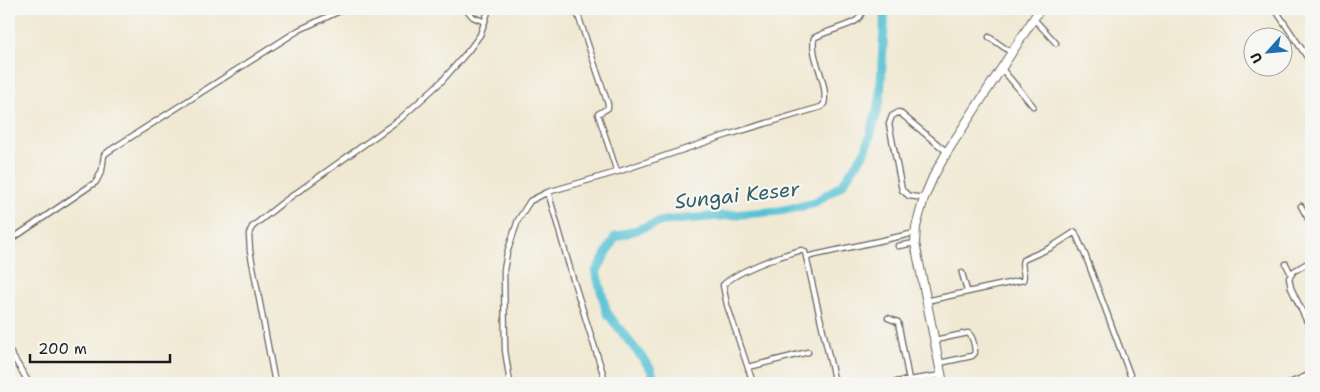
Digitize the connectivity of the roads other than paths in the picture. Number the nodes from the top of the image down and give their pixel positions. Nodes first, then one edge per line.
1 (344, 9) edge
2 (466, 9) edge
3 (489, 9) edge
4 (576, 9) edge
5 (863, 9) edge
6 (1040, 9) edge
7 (1275, 9) edge
8 (1034, 19) junction
9 (485, 22) junction
10 (989, 37) dead end
11 (1056, 43) dead end
12 (1012, 53) junction
13 (1311, 63) edge
14 (1002, 69) junction
15 (1033, 106) dead end
16 (947, 152) junction
17 (617, 172) junction
18 (548, 192) junction
19 (924, 198) junction
20 (1301, 206) dead end
21 (1311, 224) edge
22 (916, 233) junction
23 (9, 241) edge
24 (915, 243) junction
25 (898, 246) dead end
26 (806, 257) junction
27 (1311, 261) edge
28 (1286, 264) dead end
29 (962, 273) dead end
30 (1291, 274) junction
31 (967, 291) junction
32 (926, 301) junction
33 (888, 318) dead end
34 (1311, 330) edge
35 (935, 340) junction
36 (9, 350) edge
37 (808, 352) dead end
38 (940, 363) junction
39 (748, 367) junction
40 (1311, 374) edge
41 (942, 379) edge
42 (910, 380) junction
43 (29, 383) edge
44 (275, 383) edge
45 (510, 383) edge
46 (606, 383) edge
47 (753, 383) edge
48 (835, 383) edge
49 (889, 383) edge
50 (1133, 383) edge
51 (1290, 383) edge

1 - 23 street
2 - 9 street
3 - 9 street
4 - 17 street
5 - 17 street
6 - 8 highway
7 - 13 street
8 - 11 street
8 - 12 highway
9 - 44 street
10 - 12 street
12 - 14 highway
14 - 15 street
14 - 16 highway
16 - 19 highway
16 - 19 street
17 - 18 street
18 - 45 street
18 - 46 street
19 - 22 highway
20 - 21 street
22 - 24 highway
22 - 26 street
24 - 25 street
24 - 32 highway
26 - 39 street
26 - 48 street
27 - 30 street
28 - 30 street
29 - 31 street
30 - 34 street
31 - 32 street
31 - 50 street
32 - 35 highway
33 - 42 street
35 - 38 highway
35 - 38 street
36 - 43 street
37 - 39 street
38 - 41 highway
39 - 47 street
40 - 51 street
41 - 42 street
42 - 49 street

